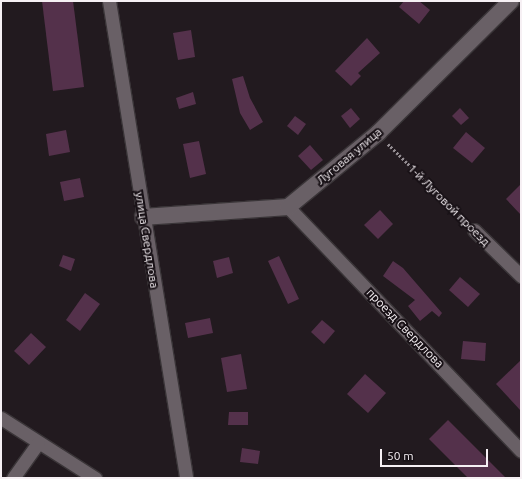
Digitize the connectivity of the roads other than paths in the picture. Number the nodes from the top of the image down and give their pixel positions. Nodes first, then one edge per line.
1 (109, 1) edge
2 (511, 1) edge
3 (288, 207) junction
4 (143, 217) junction
5 (474, 230) road end
6 (521, 276) edge
7 (1, 418) edge
8 (38, 443) junction
9 (521, 451) edge
10 (13, 478) edge
11 (95, 478) edge
12 (186, 478) edge

1 - 4 street, улица Свердлова
2 - 3 street, Луговая улица
3 - 4 street
3 - 9 street, проезд Свердлова
4 - 12 street, улица Свердлова
5 - 6 street, 1-й Луговой проезд
7 - 8 street
8 - 10 street
8 - 11 street

